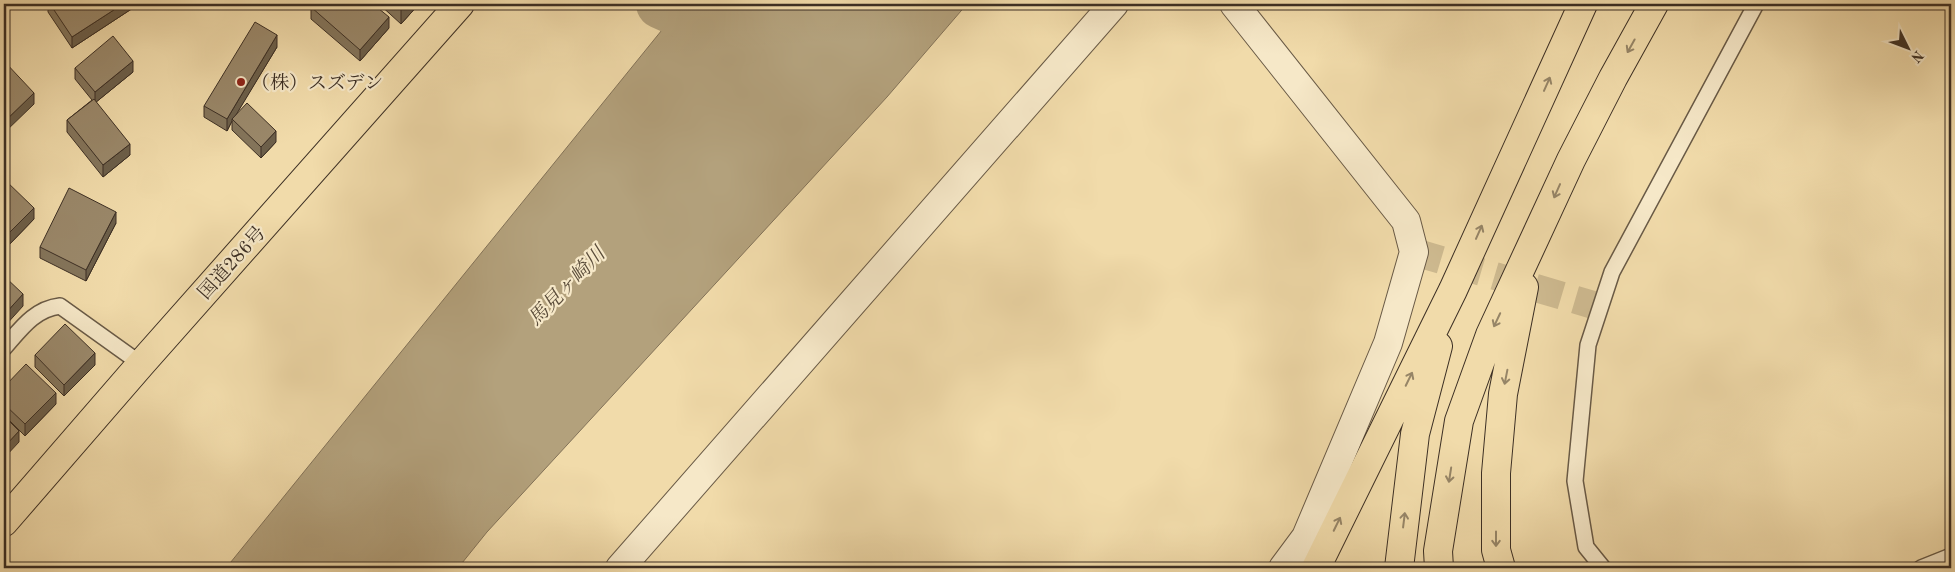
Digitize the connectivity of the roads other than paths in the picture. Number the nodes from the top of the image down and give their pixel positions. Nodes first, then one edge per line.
1 (460, 4) edge
2 (1114, 4) edge
3 (1234, 4) edge
4 (1583, 4) edge
5 (1654, 4) edge
6 (1756, 4) edge
7 (1532, 244) junction
8 (1453, 290) junction
9 (4, 348) edge
10 (141, 364) junction
11 (4, 522) edge
12 (1951, 556) edge
13 (620, 568) edge
14 (1284, 568) edge
15 (1316, 568) edge
16 (1398, 568) edge
17 (1438, 568) edge
18 (1501, 568) edge
19 (1603, 568) edge
20 (1922, 568) edge

1 - 10 highway, 国道286号
2 - 13 street
3 - 14 street
8 -> 4 highway
5 -> 7 highway
6 - 19 lane
7 -> 17 highway
7 -> 18 highway
15 -> 8 highway
16 -> 8 highway
9 - 10 lane
10 - 11 highway, 国道286号
12 - 20 lane

